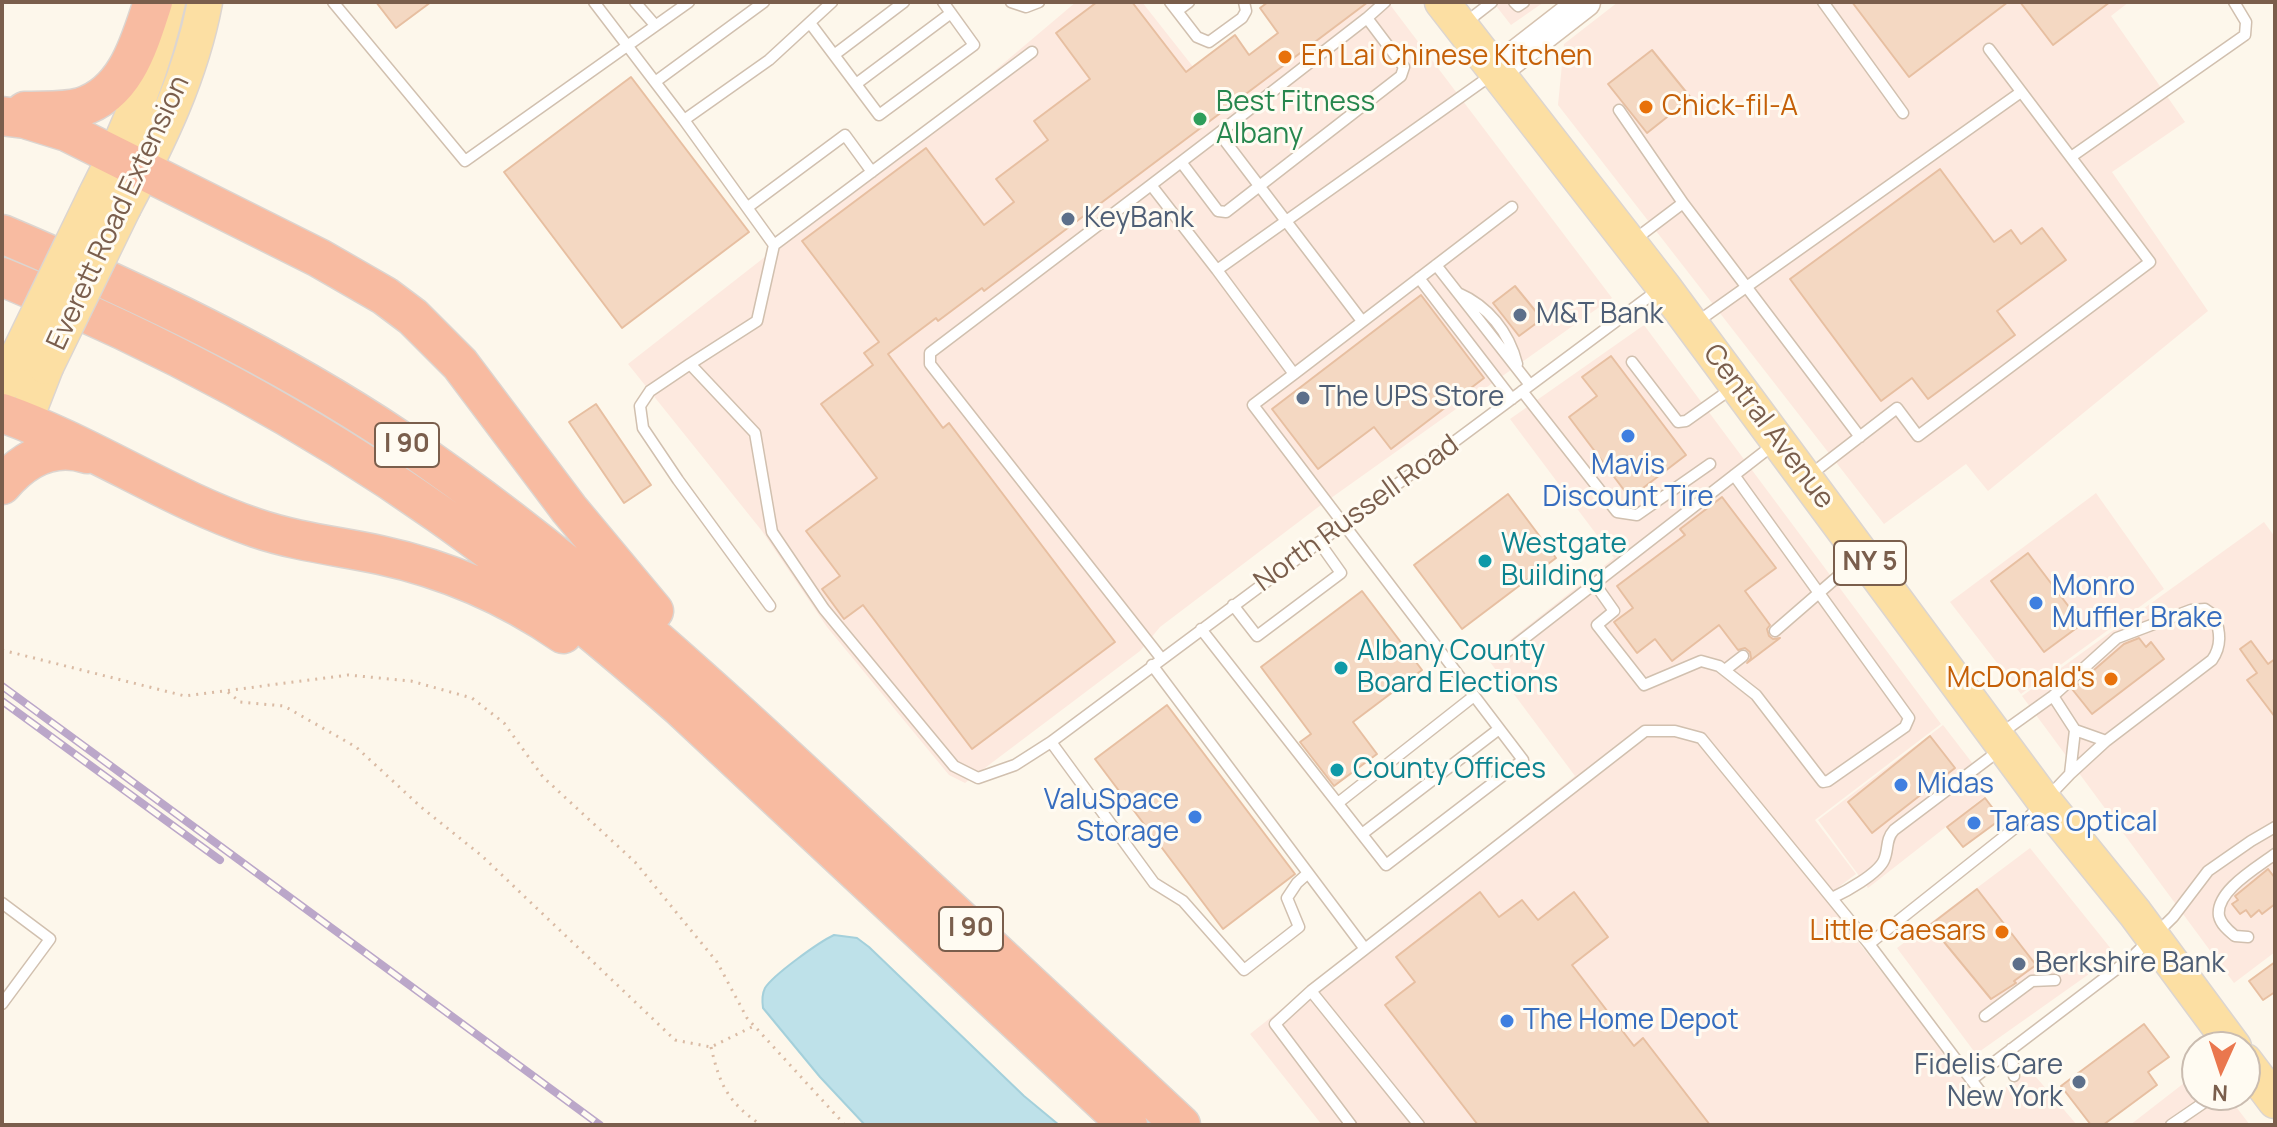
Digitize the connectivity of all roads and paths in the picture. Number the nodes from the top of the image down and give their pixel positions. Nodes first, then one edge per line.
1 (153, 2) edge
2 (168, 2) edge
3 (205, 2) edge
4 (333, 2) edge
5 (594, 2) edge
6 (635, 2) edge
7 (689, 2) edge
8 (764, 2) edge
9 (832, 2) edge
10 (904, 2) edge
11 (943, 2) edge
12 (1011, 2) edge
13 (1039, 2) edge
14 (1189, 2) edge
15 (1244, 2) edge
16 (1385, 2) edge
17 (1492, 2) edge
18 (1514, 2) edge
19 (1524, 2) edge
20 (1585, 2) edge
21 (1823, 2) edge
22 (2234, 2) edge
23 (1173, 6) edge
24 (951, 13) junction
25 (1451, 14) edge
26 (1367, 18) junction
27 (810, 23) junction
28 (655, 25) junction
29 (627, 44) junction
30 (1989, 49) dead end
31 (1032, 52) dead end
32 (834, 55) junction
33 (1495, 72) junction
34 (655, 82) junction
35 (856, 84) junction
36 (2021, 92) junction
37 (1619, 110) dead end
38 (1903, 113) dead end
39 (2, 114) edge
40 (684, 120) junction
41 (1219, 133) junction
42 (2071, 157) junction
43 (130, 162) junction
44 (1181, 162) junction
45 (872, 172) junction
46 (1151, 185) junction
47 (1259, 187) junction
48 (1683, 203) junction
49 (748, 207) junction
50 (1512, 207) dead end
51 (1287, 222) junction
52 (2, 234) edge
53 (1630, 244) junction
54 (774, 245) junction
55 (1436, 265) junction
56 (1217, 270) junction
57 (2, 277) edge
58 (1419, 278) junction
59 (1663, 286) junction
60 (1747, 287) junction
61 (1362, 321) junction
62 (1692, 326) junction
63 (32, 361) junction
64 (1632, 362) dead end
65 (690, 364) junction
66 (1294, 374) junction
67 (1736, 385) junction
68 (2, 387) edge
69 (1526, 388) junction
70 (1512, 399) junction
71 (13, 417) edge
72 (1860, 437) junction
73 (1778, 441) junction
74 (110, 461) junction
75 (1710, 464) dead end
76 (2, 471) edge
77 (1734, 475) junction
78 (1806, 479) junction
79 (2, 485) edge
80 (1343, 525) junction
81 (1319, 542) junction
82 (1863, 554) junction
83 (1595, 584) junction
84 (1818, 593) junction
85 (1233, 605) junction
86 (770, 606) dead end
87 (1201, 629) junction
88 (1775, 631) dead end
89 (2, 650) edge
90 (1504, 654) dead end
91 (1743, 656) dead end
92 (1161, 658) junction
93 (1152, 665) junction
94 (1725, 670) junction
95 (227, 691) junction
96 (1474, 696) junction
97 (2053, 696) junction
98 (1499, 729) junction
99 (2075, 730) junction
100 (761, 733) junction
101 (2106, 741) junction
102 (1051, 742) junction
103 (2001, 742) junction
104 (2070, 774) junction
105 (2045, 802) junction
106 (1338, 803) junction
107 (2275, 827) edge
108 (1362, 834) junction
109 (831, 847) junction
110 (2275, 854) edge
111 (1307, 874) junction
112 (1832, 898) junction
113 (2, 903) edge
114 (2248, 937) dead end
115 (2152, 938) junction
116 (1869, 944) junction
117 (1365, 949) junction
118 (2055, 980) dead end
119 (1311, 991) junction
120 (2, 1004) edge
121 (1985, 1016) dead end
122 (754, 1026) junction
123 (2220, 1031) edge
124 (711, 1047) junction
125 (2011, 1049) junction
126 (2014, 1076) dead end
127 (1971, 1080) junction
128 (2261, 1084) edge
129 (1985, 1098) dead end
130 (2275, 1101) edge
131 (2192, 1111) edge
132 (761, 1125) edge
133 (845, 1125) edge
134 (1128, 1125) edge
135 (1181, 1125) edge
136 (1351, 1125) edge
137 (1419, 1125) edge
138 (2171, 1125) edge

1 - 39 highway
2 - 43 main road, Everett Road Extension
3 - 43 main road, Everett Road Extension
4 - 29 lane
5 - 29 lane
6 - 28 lane
7 - 28 lane
8 - 34 lane
9 - 27 lane
10 - 32 lane
11 - 24 lane
12 - 13 lane
14 - 23 lane
15 - 23 lane
16 - 26 lane
17 - 25 lane
18 - 19 lane
20 - 33 street
21 - 38 lane
22 - 42 lane
24 - 35 lane
24 - 35 lane
25 - 33 main road, Central Avenue / NY 5
26 - 41 lane
26 - 47 lane
27 - 32 lane
27 - 40 lane
28 - 29 lane
29 - 34 lane
30 - 36 lane
31 - 45 lane
32 - 35 lane
33 - 51 lane
33 - 53 main road, Central Avenue / NY 5
34 - 40 lane
36 - 42 lane
36 - 60 lane
37 - 48 lane
39 - 43 highway
40 - 49 lane
41 - 44 lane
41 - 47 lane
42 - 72 lane
43 - 63 main road, Everett Road Extension, bridge
43 - 100 highway
44 - 46 lane
44 - 47 lane
45 - 49 lane
45 - 54 lane
46 - 56 lane
46 - 92 lane
47 - 51 lane
48 - 53 lane
48 - 60 lane
49 - 54 lane
50 - 55 lane
51 - 56 lane
51 - 61 lane
52 - 100 highway, I 90
53 - 59 main road, Central Avenue / NY 5
54 - 65 lane
55 - 58 lane
55 - 69 lane
56 - 66 lane
57 - 109 highway, I 90
58 - 61 lane
58 - 70 lane
59 - 62 main road, Central Avenue / NY 5
59 - 69 lane, North Russell Road
60 - 62 lane
60 - 72 lane
61 - 66 lane
62 - 67 main road, Central Avenue / NY 5
63 - 68 main road, Everett Road Extension
63 - 71 main road, Everett Road Extension
64 - 67 lane
65 - 86 lane
65 - 102 lane, North Russell Road
66 - 80 lane
67 - 73 main road, Central Avenue / NY 5
69 - 70 lane, North Russell Road
69 - 75 lane
70 - 80 lane, North Russell Road
71 - 74 highway
71 - 76 street
72 - 78 lane
73 - 77 lane
73 - 78 main road, Central Avenue / NY 5
74 - 79 highway
74 - 109 highway
77 - 83 lane
77 - 84 lane
78 - 82 main road, Central Avenue / NY 5
80 - 81 lane, North Russell Road
80 - 96 lane
81 - 85 lane, North Russell Road
81 - 85 lane
82 - 84 lane
82 - 103 main road, Central Avenue / NY 5
83 - 90 lane
83 - 94 lane
84 - 88 lane
84 - 94 lane
85 - 87 lane, North Russell Road
87 - 92 lane, North Russell Road
87 - 106 lane
89 - 95 path
91 - 94 lane
92 - 93 lane, North Russell Road
93 - 102 lane, North Russell Road
93 - 111 lane
95 - 122 path
95 - 124 path
96 - 98 lane
96 - 106 lane
97 - 99 lane
97 - 101 lane
97 - 103 lane
98 - 108 lane
98 - 108 lane
99 - 101 lane
99 - 104 lane
100 - 135 highway, I 90
101 - 104 lane
102 - 111 lane
103 - 105 main road, Central Avenue / NY 5
103 - 112 lane
104 - 105 lane
105 - 115 main road, Central Avenue / NY 5
105 - 116 lane
106 - 108 lane
107 - 115 lane
109 - 134 highway, I 90
110 - 114 lane
111 - 117 lane
112 - 116 lane
112 - 117 lane
113 - 120 lane
115 - 123 main road, Central Avenue / NY 5
115 - 125 lane
116 - 127 lane
117 - 119 lane
118 - 121 lane
119 - 136 lane
119 - 137 lane
122 - 124 path
122 - 133 path
124 - 132 path
125 - 126 lane
125 - 127 lane
127 - 129 lane
128 - 130 main road, Central Avenue / NY 5
131 - 138 lane

